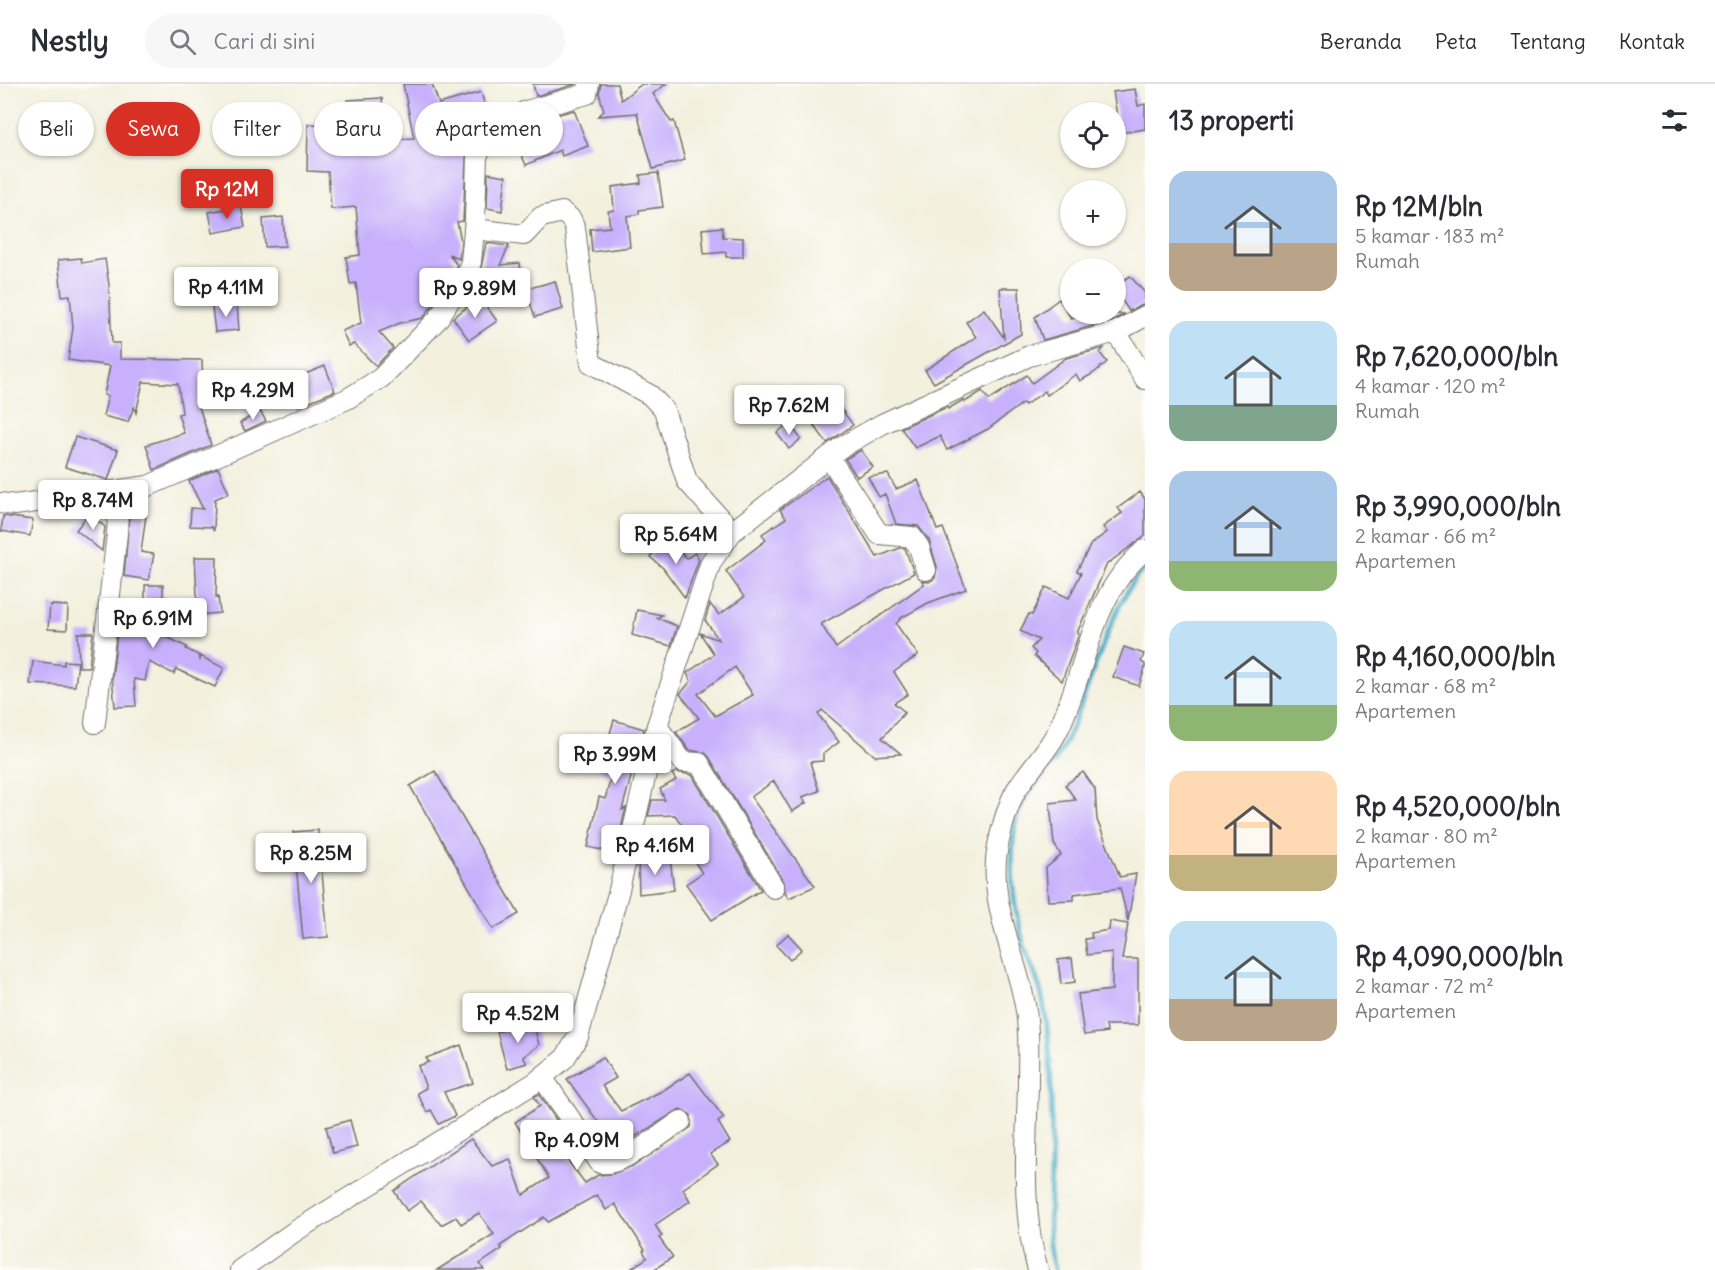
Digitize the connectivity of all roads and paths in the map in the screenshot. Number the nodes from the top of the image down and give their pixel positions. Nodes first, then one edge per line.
1 (589, 84) edge
2 (474, 229) junction
3 (1145, 316) edge
4 (1116, 332) junction
5 (1145, 380) edge
6 (829, 457) junction
7 (119, 492) junction
8 (0, 503) edge
9 (732, 532) junction
10 (1145, 550) edge
11 (926, 570) dead end
12 (95, 723) dead end
13 (657, 726) junction
14 (774, 888) dead end
15 (542, 1077) junction
16 (681, 1121) dead end
17 (240, 1270) edge
18 (1038, 1270) edge

1 - 2 street
2 - 7 street
2 - 9 street
3 - 4 street
4 - 5 street
4 - 6 street
6 - 9 street
6 - 11 street
7 - 8 street
7 - 12 street
9 - 13 street
10 - 18 street
13 - 14 street
13 - 15 street
15 - 16 street
15 - 17 street

